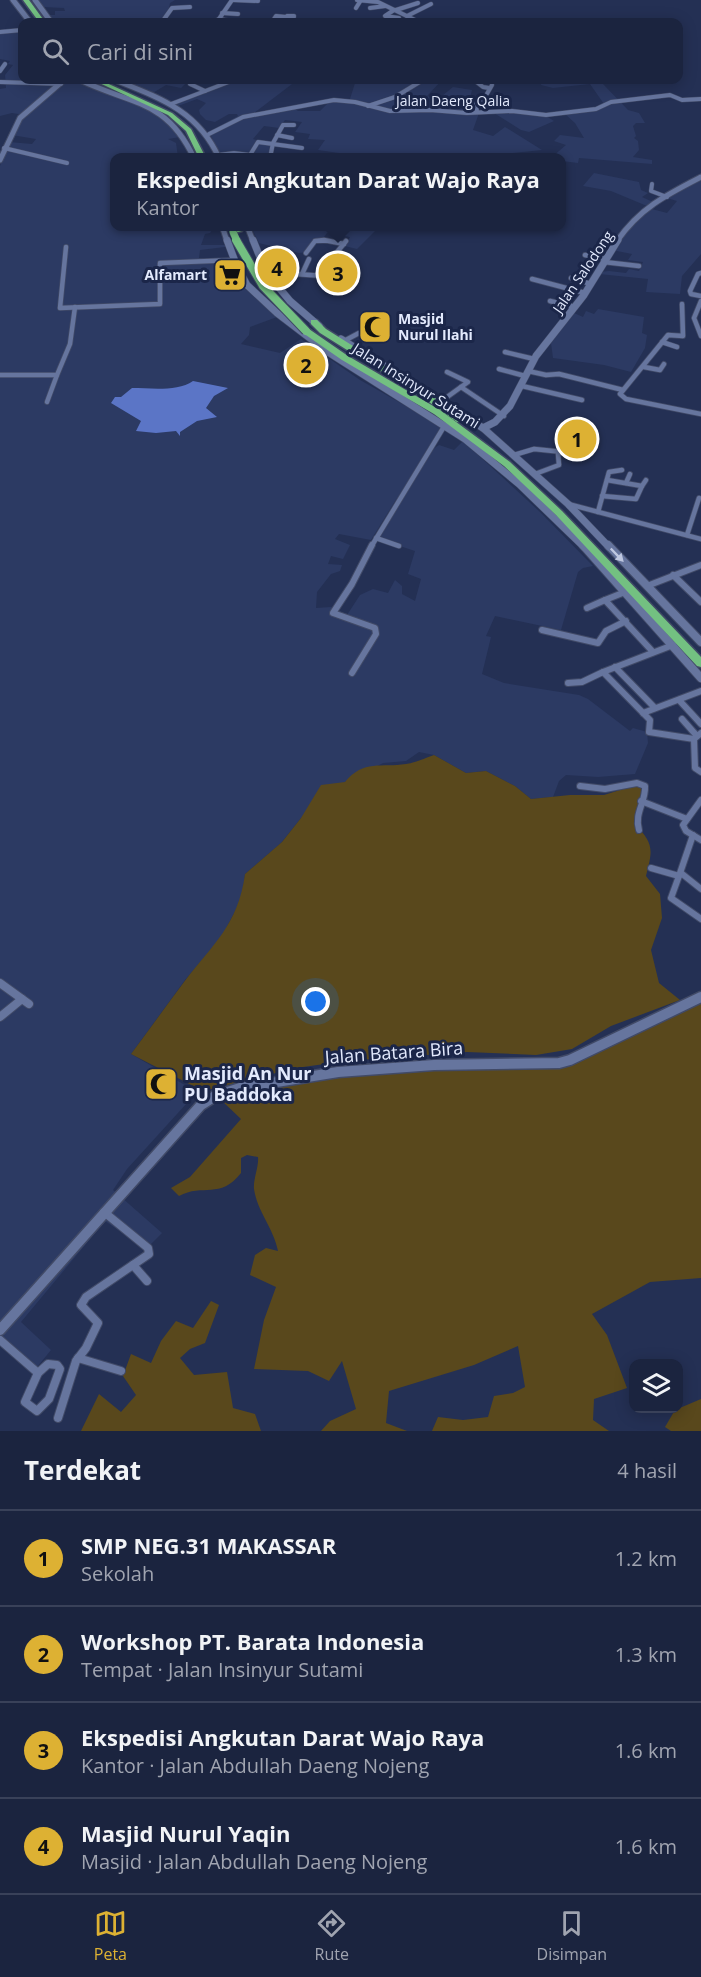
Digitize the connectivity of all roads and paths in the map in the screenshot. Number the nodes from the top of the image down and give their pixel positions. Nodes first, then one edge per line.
1 (13, 0) edge
2 (21, 0) edge
3 (26, 0) edge
4 (35, 0) edge
5 (232, 0) edge
6 (359, 0) edge
7 (258, 1) edge
8 (418, 3) dead end
9 (431, 4) dead end
10 (385, 6) junction
11 (190, 7) dead end
12 (356, 8) dead end
13 (395, 10) junction
14 (222, 13) junction
15 (238, 14) dead end
16 (384, 16) junction
17 (406, 16) junction
18 (27, 18) edge
19 (34, 18) edge
20 (39, 18) edge
21 (48, 18) edge
22 (165, 18) edge
23 (220, 18) edge
24 (399, 18) dead end
25 (410, 18) edge
26 (18, 30) edge
27 (0, 32) edge
28 (5, 64) dead end
29 (0, 71) edge
30 (0, 82) edge
31 (18, 82) edge
32 (64, 84) edge
33 (93, 84) edge
34 (105, 84) edge
35 (111, 84) edge
36 (125, 84) edge
37 (190, 84) dead end
38 (223, 84) edge
39 (416, 84) edge
40 (479, 84) edge
41 (205, 91) junction
42 (701, 99) edge
43 (171, 104) junction
44 (368, 106) junction
45 (152, 107) joint
46 (477, 112) junction
47 (294, 125) dead end
48 (208, 134) junction
49 (277, 135) junction
50 (292, 138) dead end
51 (273, 143) junction
52 (4, 148) junction
53 (302, 148) dead end
54 (192, 153) edge
55 (200, 153) edge
56 (207, 153) edge
57 (218, 153) edge
58 (251, 153) edge
59 (271, 153) edge
60 (0, 160) edge
61 (67, 163) dead end
62 (701, 177) edge
63 (652, 184) dead end
64 (667, 197) junction
65 (224, 231) edge
66 (236, 231) edge
67 (249, 231) edge
68 (66, 247) dead end
69 (306, 253) dead end
70 (585, 255) dead end
71 (309, 259) dead end
72 (235, 260) junction
73 (605, 260) junction
74 (639, 266) dead end
75 (266, 272) junction
76 (701, 273) edge
77 (302, 274) junction
78 (323, 275) junction
79 (339, 277) dead end
80 (571, 278) dead end
81 (532, 279) dead end
82 (591, 284) junction
83 (276, 285) junction
84 (249, 287) junction
85 (585, 293) junction
86 (701, 296) edge
87 (550, 301) dead end
88 (701, 301) edge
89 (682, 304) dead end
90 (75, 307) junction
91 (575, 307) junction
92 (694, 318) junction
93 (701, 319) edge
94 (699, 327) edge
95 (307, 329) junction
96 (358, 333) dead end
97 (701, 336) edge
98 (344, 341) junction
99 (662, 342) junction
100 (677, 347) dead end
101 (505, 352) dead end
102 (534, 359) junction
103 (664, 364) dead end
104 (644, 368) junction
105 (499, 369) dead end
106 (447, 372) dead end
107 (527, 373) junction
108 (0, 375) edge
109 (57, 375) junction
110 (522, 386) junction
111 (461, 387) junction
112 (623, 390) junction
113 (443, 400) junction
114 (582, 400) dead end
115 (46, 402) dead end
116 (701, 414) edge
117 (504, 416) junction
118 (445, 425) junction
119 (483, 428) junction
120 (514, 455) junction
121 (622, 470) dead end
122 (535, 474) junction
123 (630, 474) dead end
124 (607, 480) junction
125 (646, 480) dead end
126 (626, 483) junction
127 (642, 486) junction
128 (602, 496) junction
129 (699, 498) dead end
130 (568, 504) junction
131 (598, 512) junction
132 (687, 535) junction
133 (376, 538) junction
134 (701, 539) edge
135 (399, 546) dead end
136 (701, 565) edge
137 (694, 568) junction
138 (701, 570) edge
139 (673, 575) junction
140 (647, 586) junction
141 (625, 592) junction
142 (605, 600) junction
143 (701, 602) edge
144 (587, 608) dead end
145 (626, 621) junction
146 (542, 630) dead end
147 (701, 642) edge
148 (673, 645) junction
149 (653, 652) junction
150 (701, 656) edge
151 (701, 663) edge
152 (615, 667) junction
153 (603, 672) junction
154 (352, 673) dead end
155 (701, 678) edge
156 (568, 683) dead end
157 (701, 692) edge
158 (679, 700) junction
159 (655, 708) junction
160 (643, 713) junction
161 (682, 720) dead end
162 (701, 723) edge
163 (697, 736) edge
164 (701, 772) edge
165 (580, 786) dead end
166 (701, 800) edge
167 (641, 801) junction
168 (687, 819) junction
169 (639, 830) dead end
170 (693, 835) junction
171 (701, 840) edge
172 (651, 868) dead end
173 (680, 875) junction
174 (701, 889) edge
175 (701, 919) edge
176 (0, 984) edge
177 (701, 997) edge
178 (22, 999) junction
179 (29, 1004) dead end
180 (0, 1017) edge
181 (104, 1212) junction
182 (133, 1265) junction
183 (147, 1281) dead end
184 (0, 1330) edge
185 (0, 1340) edge
186 (78, 1358) junction
187 (122, 1371) dead end
188 (38, 1373) junction
189 (58, 1418) dead end

1 - 18 street
2 - 19 highway
3 - 20 highway
4 - 21 street
5 - 7 street
5 - 14 street
6 - 10 street
6 - 12 street
8 - 13 street
9 - 17 street
10 - 13 street
10 - 16 street
11 - 22 street
13 - 16 street
13 - 17 street
14 - 15 street
14 - 23 street
16 - 24 street
17 - 25 street
26 - 27 street
28 - 29 street
30 - 31 street
32 - 52 street
33 - 45 highway
34 - 55 highway
35 - 56 highway
36 - 43 street
37 - 41 street
38 - 41 street
39 - 44 street
40 - 46 street
41 - 43 street
42 - 46 street, Jalan Daeng Qalia
43 - 48 street
44 - 46 street, Jalan Daeng Qalia
44 - 48 street, Jalan Daeng Qalia
45 - 54 street
47 - 49 street
48 - 57 street
49 - 50 street
49 - 51 street
51 - 53 street
51 - 58 street
51 - 59 street
52 - 60 street
52 - 61 street
62 - 64 street, Jalan Salodong
63 - 64 street
64 - 73 street, Jalan Salodong
65 - 72 street
66 - 95 highway, Jalan Insinyur Sutami, bridge
67 - 75 street
68 - 90 street
69 - 78 street
70 - 73 street
71 - 77 street
72 - 84 street
72 - 90 street
73 - 74 street
73 - 82 street, Jalan Salodong
75 - 77 street
75 - 83 street
76 - 86 street
77 - 78 street
78 - 79 street
80 - 82 street
81 - 85 street
82 - 85 street, Jalan Salodong
83 - 84 street
83 - 95 street
84 - 95 street
85 - 91 street, Jalan Salodong
87 - 91 street
88 - 92 street
89 - 99 street
90 - 109 street
91 - 102 street, Jalan Salodong
92 - 93 street
92 - 94 street
94 - 97 street
95 - 98 street
95 - 118 street
95 - 150 highway, Jalan Insinyur Sutami
95 - 151 highway, Jalan Insinyur Sutami
96 - 98 street
98 - 113 street
99 - 100 street
99 - 104 street
101 - 102 street
102 - 107 street, Jalan Salodong
103 - 104 street
104 - 112 street
105 - 107 street
106 - 111 street
107 - 110 street, Jalan Salodong
107 - 112 street
108 - 109 street
109 - 115 street
110 - 114 street
110 - 117 street, Jalan Salodong
111 - 113 street
111 - 117 street
112 - 116 street
113 - 119 street
117 - 119 street, Jalan Salodong
118 - 133 street
118 - 141 street
119 - 120 street
120 - 122 street
120 - 122 street
121 - 124 street
122 - 130 street
123 - 126 street
124 - 126 street
124 - 128 street
125 - 127 street
126 - 127 street
127 - 128 street
128 - 131 street
129 - 132 street
130 - 131 street
130 -> 140 street
131 - 132 street
132 - 134 street
133 - 135 street
133 - 154 street
136 - 137 street
137 - 138 street
137 - 139 street
139 - 140 street
139 - 143 street
140 - 147 street
141 - 142 street
141 - 148 street
142 - 144 street
142 - 145 street
145 - 146 street
145 - 149 street
148 - 149 street
148 - 155 street
149 - 152 street
152 - 153 street
152 - 159 street
153 - 156 street
153 - 160 street
157 - 158 street
158 - 159 street
158 - 162 street
159 - 160 street
160 - 163 street
161 - 163 street
163 - 164 street
165 - 167 street
166 - 168 street
167 - 168 street
167 - 169 street
168 - 170 street
170 - 171 street
170 - 173 street
172 - 173 street
173 - 174 street
173 - 175 street
176 - 178 street
177 - 181 street, Jalan Batara Bira
178 - 179 street
178 - 180 street
181 - 182 street
181 - 184 street, Jalan Batara Bira
182 - 183 street
182 - 186 street
185 - 188 street
186 - 187 street
186 - 189 street
188 - 188 street

